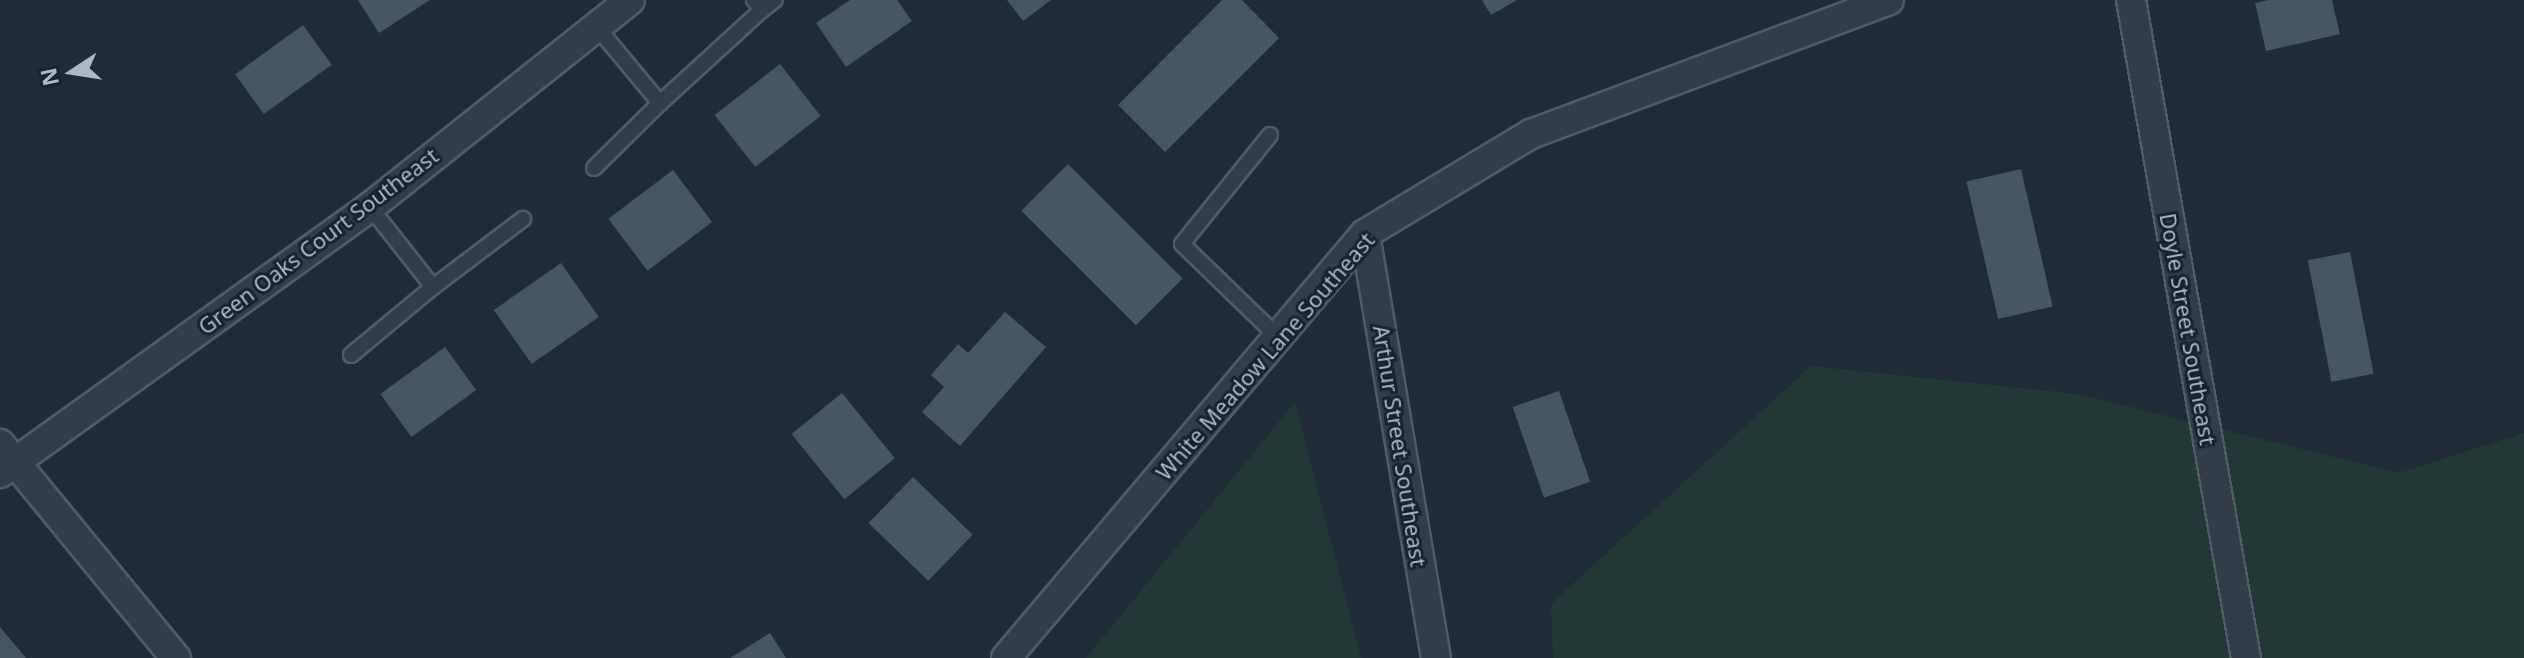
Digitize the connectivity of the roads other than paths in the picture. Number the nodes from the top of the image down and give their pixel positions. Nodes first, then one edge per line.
1 (630, 0) edge
2 (775, 0) edge
3 (1889, 0) edge
4 (2131, 0) edge
5 (758, 5) edge
6 (596, 26) junction
7 (660, 103) junction
8 (1270, 135) dead end
9 (594, 168) dead end
10 (370, 207) junction
11 (523, 219) dead end
12 (1365, 234) junction
13 (433, 287) junction
14 (1278, 337) junction
15 (351, 355) dead end
16 (5, 459) edge
17 (176, 658) edge
18 (1006, 658) edge
19 (1436, 658) edge
20 (2246, 658) edge

1 - 6 street, Green Oaks Court Southeast
2 - 5 lane
3 - 12 street, White Meadow Lane Southeast
4 - 20 street, Doyle Street Southeast
5 - 7 lane
6 - 7 lane
6 - 10 street, Green Oaks Court Southeast
7 - 9 lane
8 - 14 lane
10 - 13 lane
10 - 16 street, Green Oaks Court Southeast
11 - 13 lane
12 - 14 street, White Meadow Lane Southeast
12 - 19 street, Arthur Street Southeast
13 - 15 lane
14 - 18 street, White Meadow Lane Southeast
16 - 17 street

